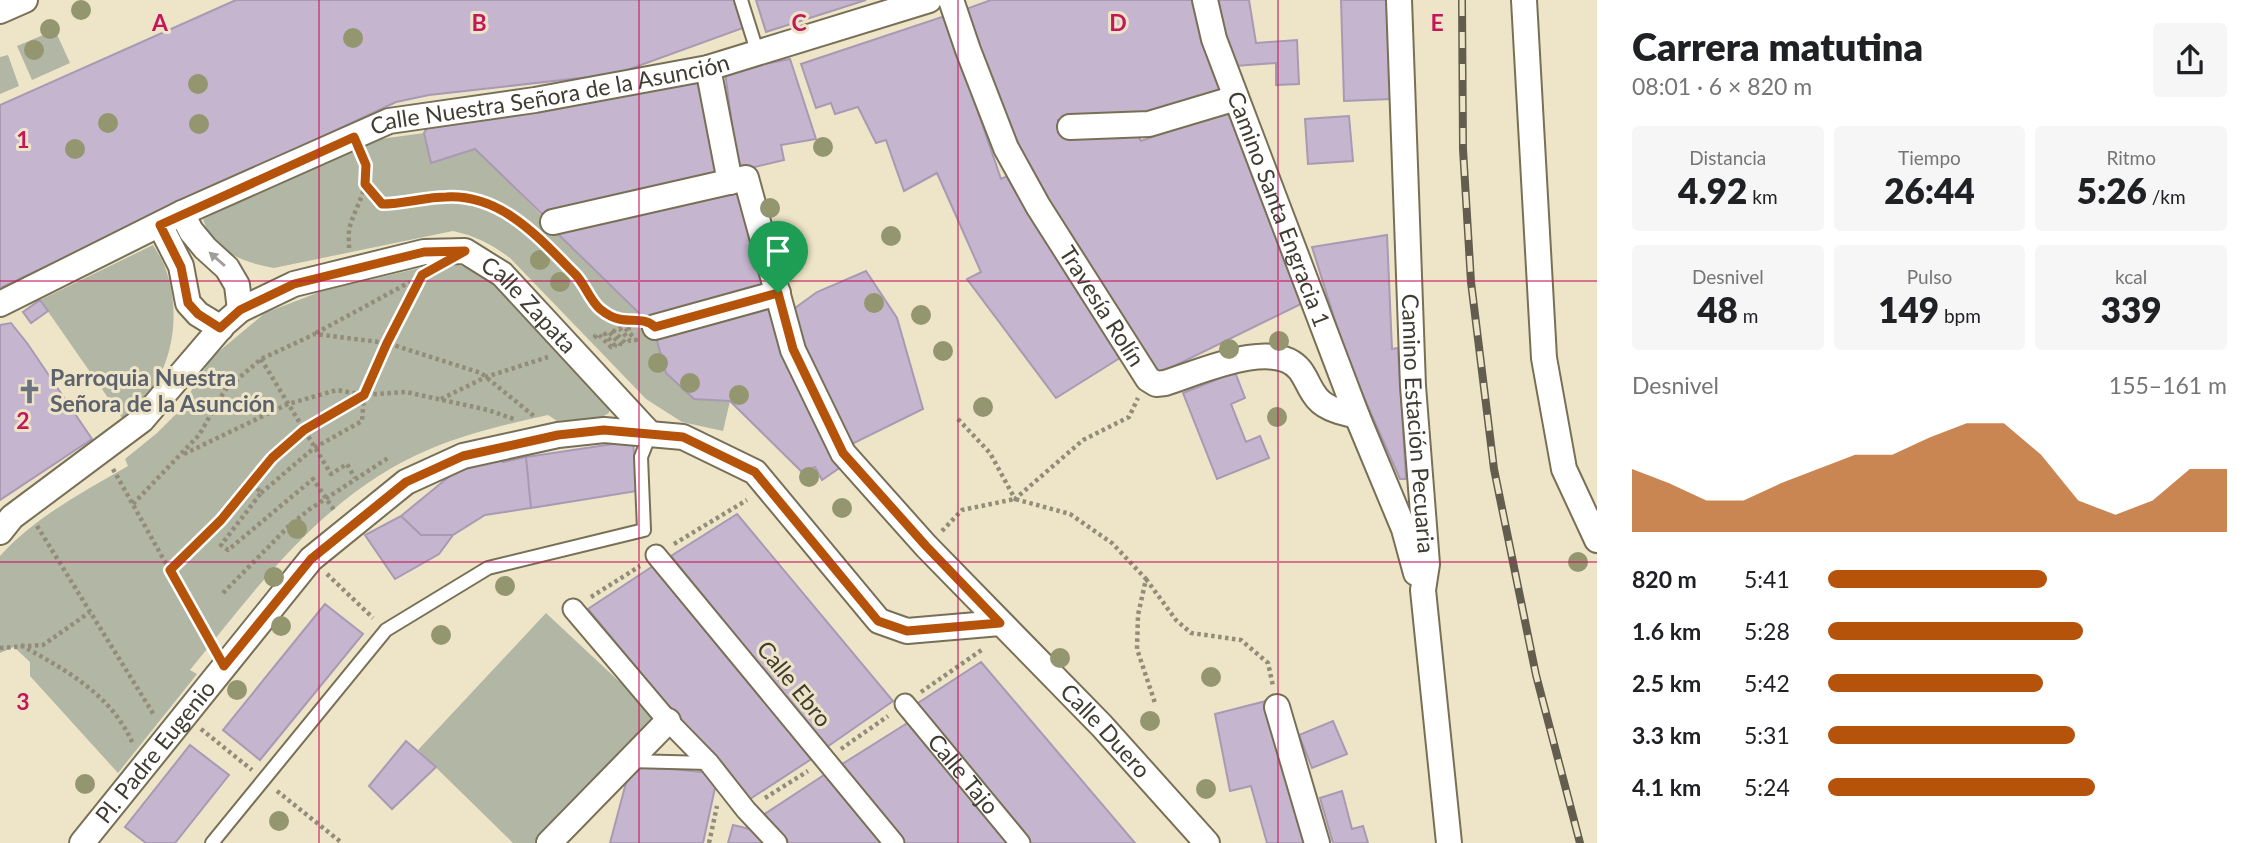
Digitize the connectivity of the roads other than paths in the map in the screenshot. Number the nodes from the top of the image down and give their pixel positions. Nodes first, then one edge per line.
1 (25, 0) edge
2 (741, 0) edge
3 (929, 0) edge
4 (951, 0) edge
5 (1205, 0) edge
6 (1399, 0) edge
7 (1524, 0) edge
8 (0, 11) edge
9 (758, 54) junction
10 (708, 68) junction
11 (1236, 98) junction
12 (1070, 127) dead end
13 (730, 182) junction
14 (182, 213) junction
15 (160, 225) junction
16 (543, 232) road end
17 (778, 293) junction
18 (0, 304) edge
19 (240, 310) junction
20 (655, 327) road end
21 (220, 328) junction
22 (1357, 416) junction
23 (650, 434) junction
24 (0, 532) edge
25 (1597, 540) edge
26 (656, 555) dead end
27 (1423, 590) junction
28 (573, 608) dead end
29 (1005, 627) junction
30 (905, 704) road end
31 (1277, 707) road end
32 (667, 721) junction
33 (629, 761) junction
34 (709, 763) junction
35 (82, 843) edge
36 (212, 843) edge
37 (549, 843) edge
38 (777, 843) edge
39 (894, 843) edge
40 (1020, 843) edge
41 (1207, 843) edge
42 (1317, 843) edge
43 (1449, 843) edge

1 - 8 street
2 - 9 lane
3 - 9 street, Calle Nuestra Señora de la Asunción
4 - 22 street, Travesía Rolín
5 - 11 street, Camino Santa Engracia 1
6 - 27 street, Camino Estación Pecuaria
7 - 25 street
9 - 10 street, Calle Nuestra Señora de la Asunción
10 - 13 street
10 - 14 street, Calle Nuestra Señora de la Asunción
11 - 12 street
11 - 22 street, Camino Santa Engracia 1
13 - 16 street
13 - 17 street, Calle Duero
14 - 15 street, Calle Nuestra Señora de la Asunción
19 -> 14 street
15 - 18 street, Calle Nuestra Señora de la Asunción
15 - 21 street
17 - 20 street
17 - 29 street, Calle Duero
19 - 21 street, Calle Zapata
19 - 23 street, Calle Zapata
21 - 24 street, Calle Zapata
22 - 27 street
23 - 29 street
23 - 35 street, Pl. Padre Eugenio
23 - 36 lane
26 - 39 street, Calle Ebro
27 - 43 street, Camino Estación Pecuaria
28 - 32 street
29 - 41 street, Calle Duero
30 - 40 street, Calle Tajo
31 - 42 street
32 - 33 street
32 - 34 street
33 - 34 lane
33 - 37 street
34 - 38 street

